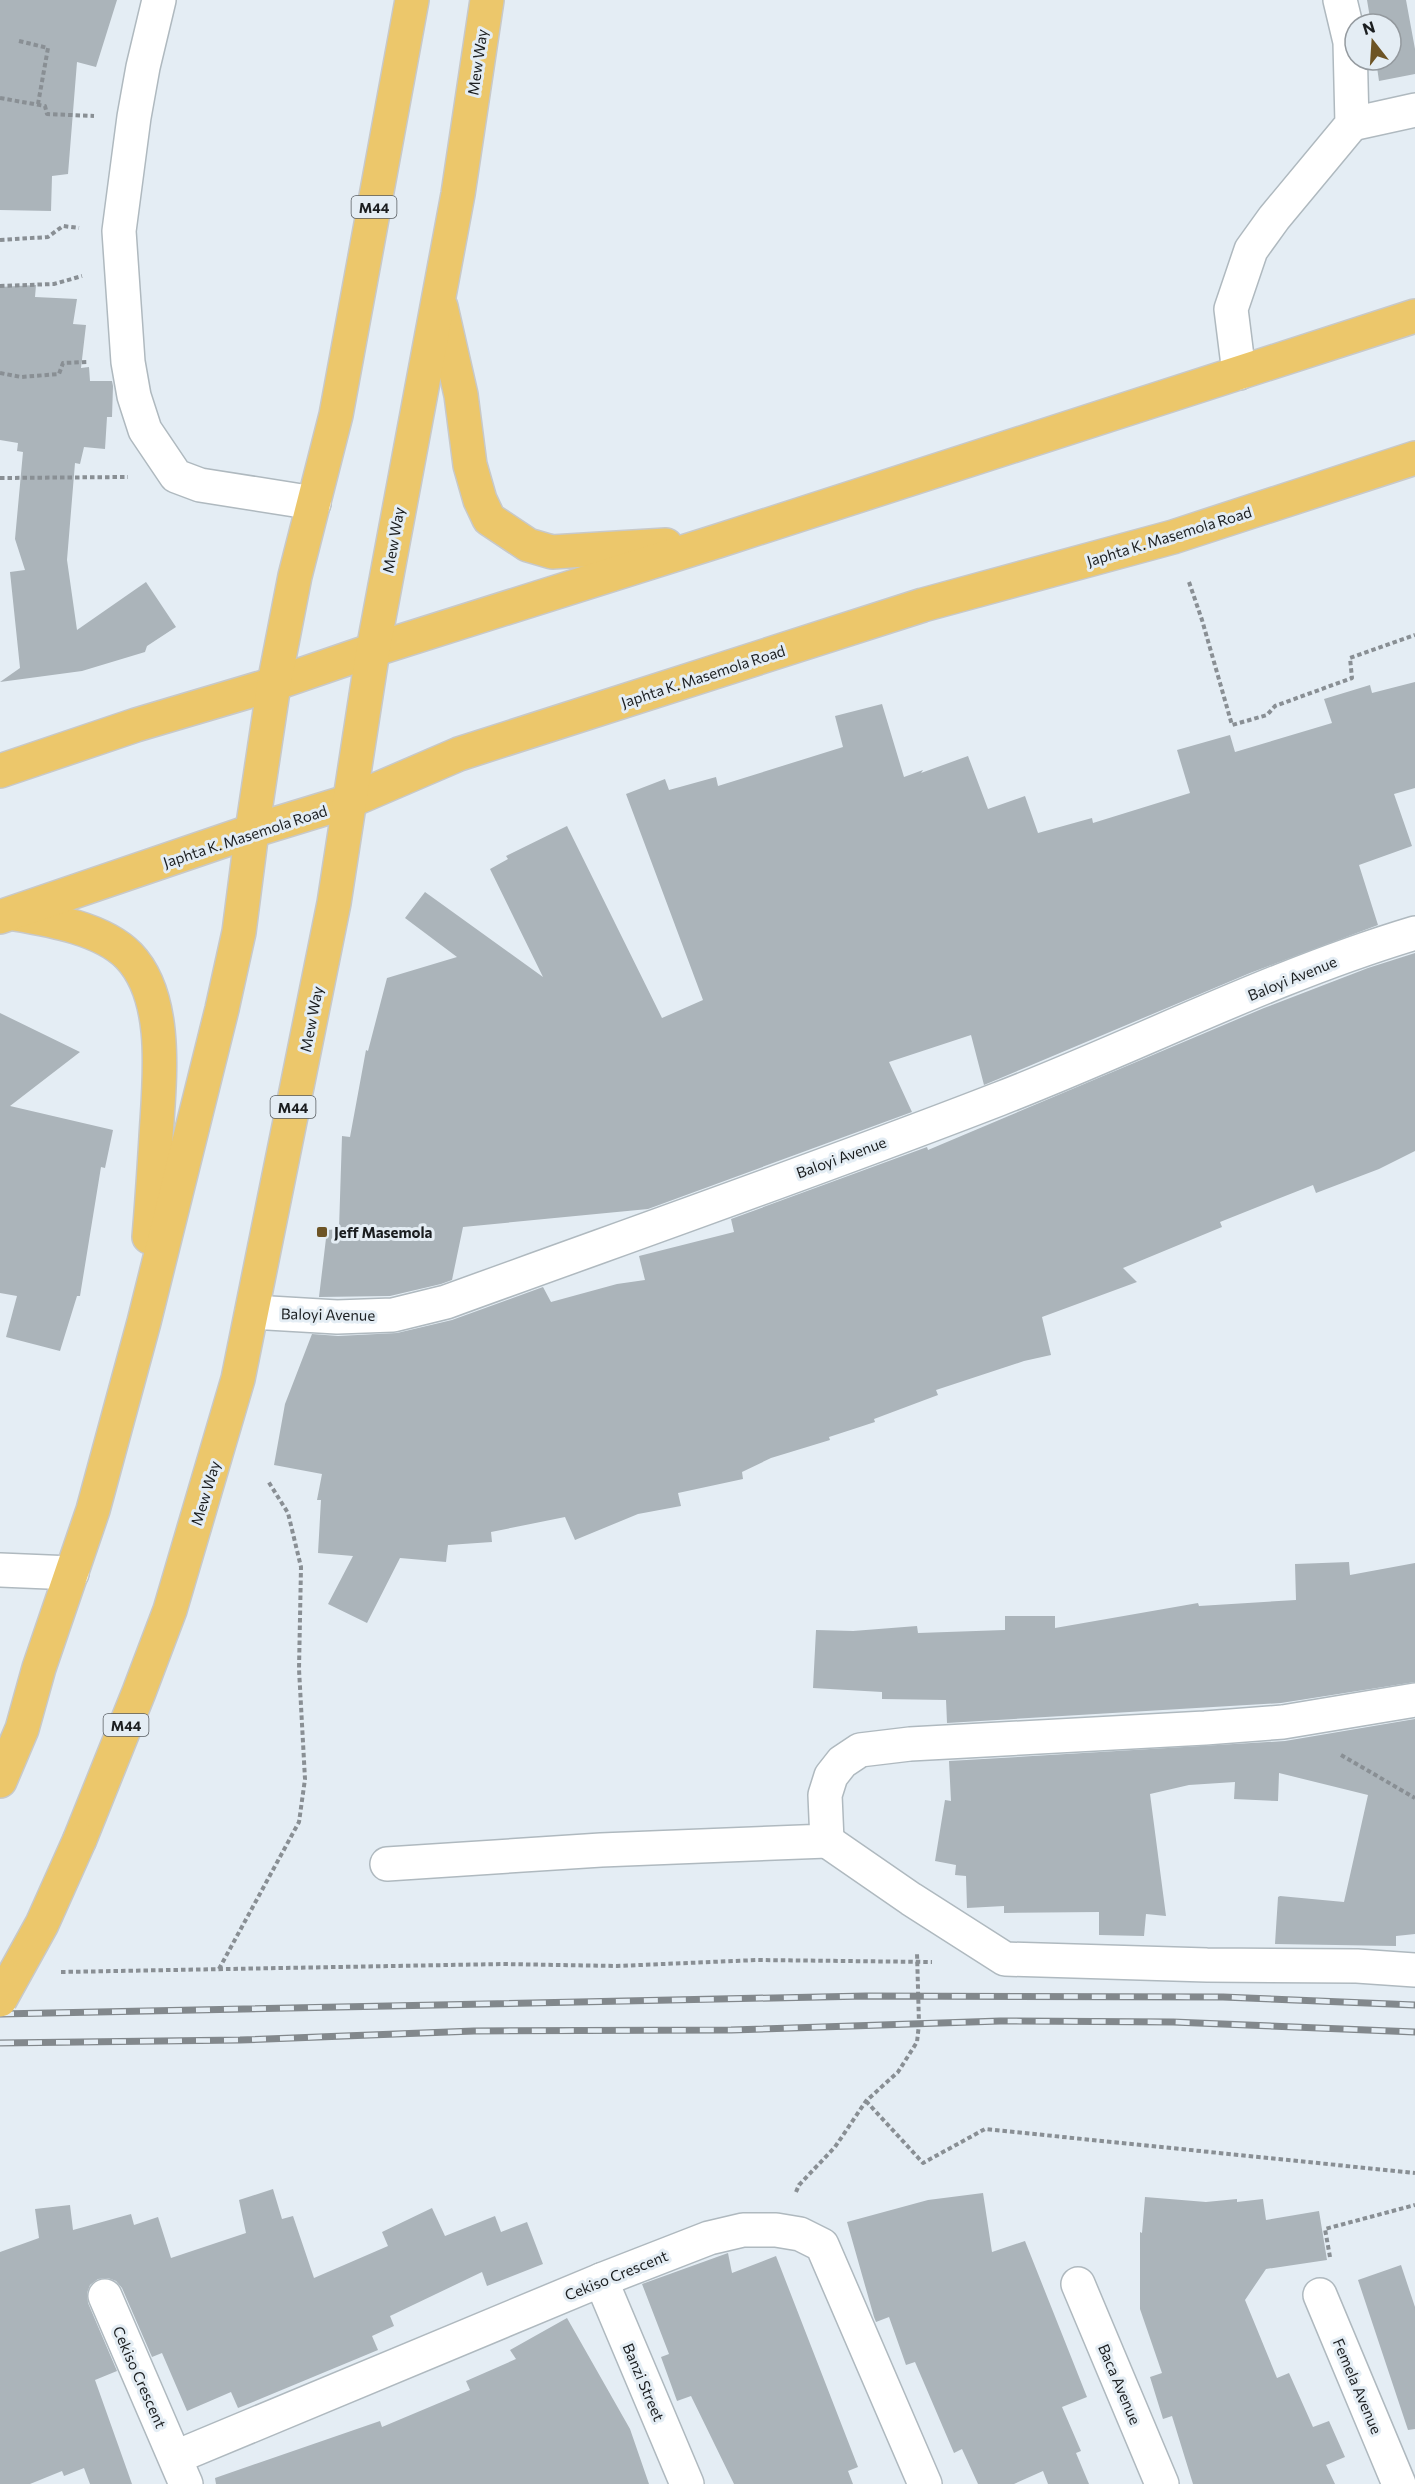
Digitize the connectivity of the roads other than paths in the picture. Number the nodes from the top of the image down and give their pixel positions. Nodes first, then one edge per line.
1 (159, 0) edge
2 (412, 0) edge
3 (487, 0) edge
4 (1340, 0) edge
5 (1415, 110) edge
6 (1352, 124) junction
7 (438, 294) junction
8 (1415, 316) edge
9 (1239, 373) junction
10 (1415, 458) edge
11 (314, 503) junction
12 (718, 541) junction
13 (373, 650) junction
14 (274, 684) junction
15 (0, 771) edge
16 (350, 801) junction
17 (252, 831) junction
18 (6, 915) edge
19 (1415, 933) edge
20 (252, 1312) junction
21 (144, 1322) junction
22 (0, 1570) edge
23 (72, 1573) junction
24 (1415, 1700) edge
25 (0, 1781) edge
26 (827, 1841) junction
27 (387, 1864) dead end
28 (1415, 1970) edge
29 (0, 2000) edge
30 (601, 2280) junction
31 (1078, 2284) dead end
32 (1320, 2295) road end
33 (105, 2296) dead end
34 (181, 2471) edge
35 (1398, 2479) edge
36 (687, 2484) edge
37 (925, 2484) edge
38 (1162, 2484) edge

1 - 11 street
2 - 11 main road, M44
3 - 7 main road, Mew Way / M44
4 - 6 street
5 - 6 street
6 - 9 street
7 - 12 main road
7 - 13 main road, Mew Way / M44
8 - 9 main road
9 - 12 main road
10 - 16 main road, Japhta K. Masemola Road
11 - 14 main road, M44
12 - 13 main road
13 - 14 main road
13 - 16 main road, Mew Way / M44
14 - 15 main road
14 - 17 main road, M44
16 - 17 main road, Japhta K. Masemola Road
16 - 20 main road, Mew Way / M44
17 - 18 main road, Japhta K. Masemola Road
17 - 21 main road, M44
18 - 21 main road
19 - 20 street, Baloyi Avenue
20 - 29 main road, Mew Way / M44, bridge
21 - 23 main road, M44
22 - 23 street
23 - 25 main road, M44
24 - 26 street
26 - 27 street
26 - 28 street
30 - 34 street, Cekiso Crescent
30 - 36 street, Banzi Street
30 - 37 street, Cekiso Crescent
31 - 38 street, Baca Avenue
32 - 35 street, Femela Avenue
33 - 34 street, Cekiso Crescent

